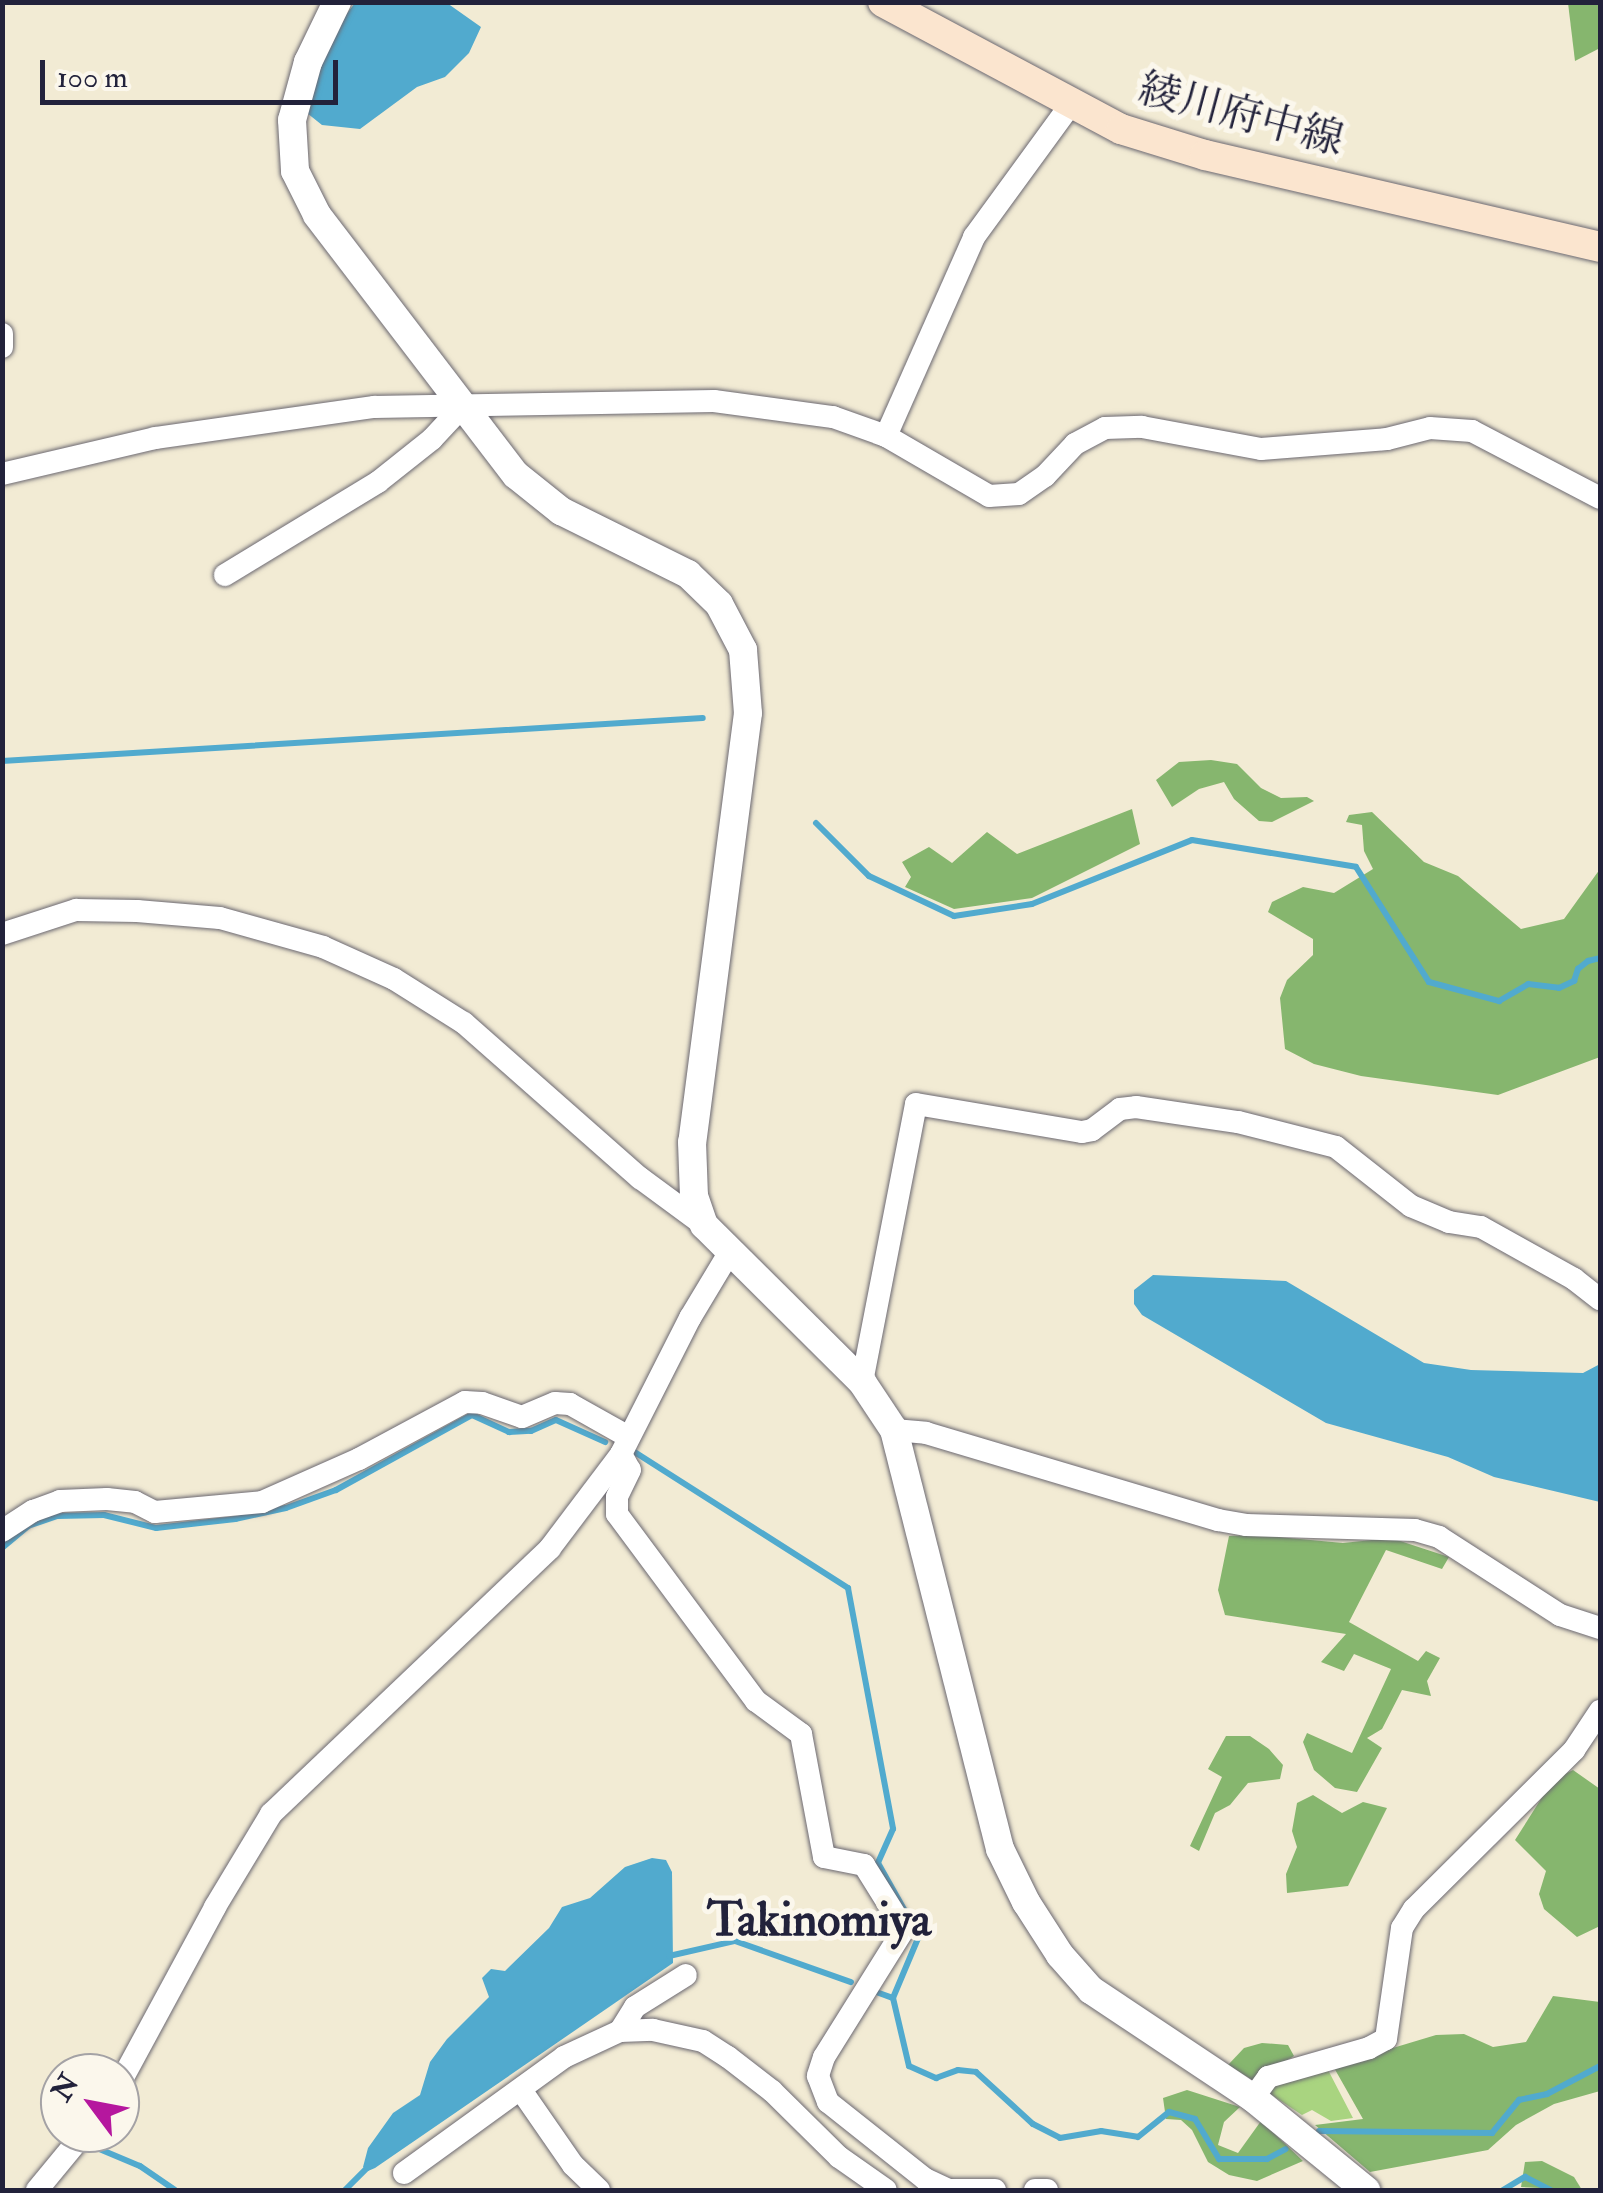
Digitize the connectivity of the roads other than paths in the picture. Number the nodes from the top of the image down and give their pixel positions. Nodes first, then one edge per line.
1 (337, 2) edge
2 (883, 2) edge
3 (1072, 104) junction
4 (1600, 246) edge
5 (2, 334) edge
6 (2, 347) edge
7 (461, 408) junction
8 (886, 436) junction
9 (2, 474) edge
10 (1600, 498) edge
11 (225, 575) dead end
12 (2, 934) edge
13 (704, 1225) junction
14 (729, 1252) junction
15 (1600, 1299) edge
16 (862, 1382) junction
17 (894, 1430) junction
18 (624, 1445) junction
19 (2, 1531) edge
20 (1600, 1628) edge
21 (1600, 1711) edge
22 (686, 1975) dead end
23 (620, 2031) junction
24 (136, 2053) edge
25 (521, 2090) junction
26 (1252, 2098) junction
27 (68, 2153) edge
28 (404, 2173) dead end
29 (37, 2190) edge
30 (599, 2190) edge
31 (886, 2190) edge
32 (995, 2190) edge
33 (1035, 2190) edge
34 (1047, 2190) edge
35 (1366, 2190) edge

1 - 7 street
2 - 3 main road, 綾川府中線
3 - 4 main road, 綾川府中線
3 - 8 street
5 - 6 street
7 - 8 street
7 - 9 street
7 - 11 street
7 - 13 street
8 - 10 street
12 - 13 street
13 - 14 street
14 - 16 street
14 - 18 street
15 - 16 street
16 - 17 street
17 - 20 street
17 - 26 street
18 - 19 street
18 - 24 street
18 - 32 street
21 - 26 street
22 - 23 street
23 - 25 street
23 - 31 street
25 - 28 street
25 - 30 street
26 - 35 street
27 - 29 street
33 - 34 street

